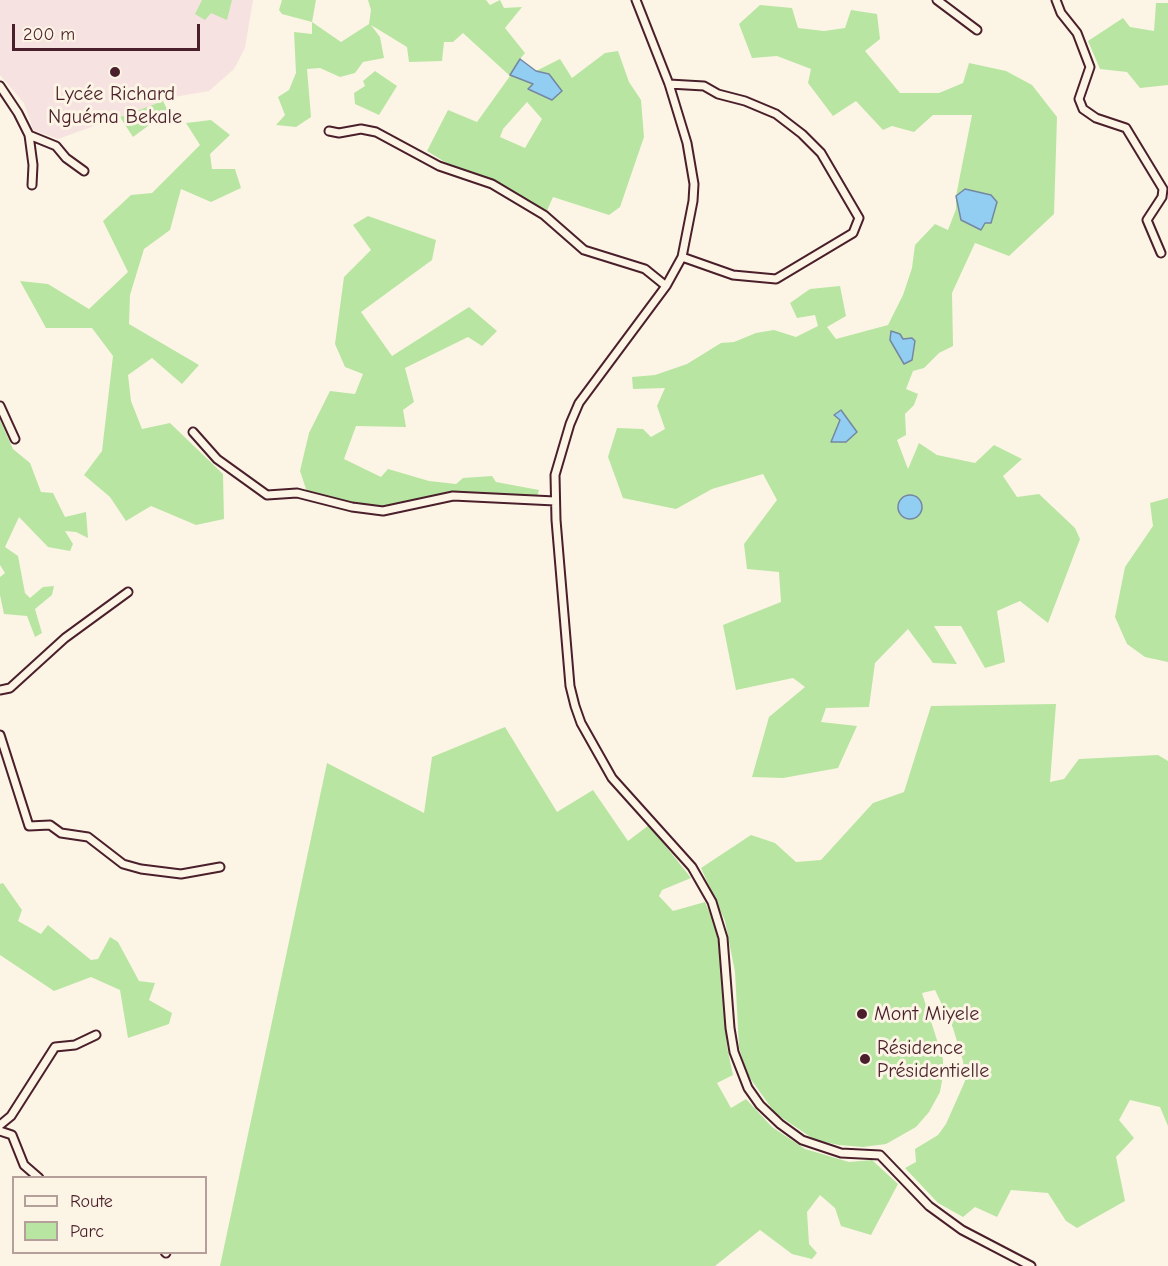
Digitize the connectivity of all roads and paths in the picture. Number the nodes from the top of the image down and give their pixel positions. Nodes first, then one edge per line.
1 (636, 0) edge
2 (937, 0) edge
3 (1056, 0) edge
4 (977, 30) dead end
5 (669, 84) junction
6 (0, 86) edge
7 (329, 131) dead end
8 (29, 135) junction
9 (84, 171) dead end
10 (32, 185) dead end
11 (1161, 253) dead end
12 (682, 257) junction
13 (666, 286) junction
14 (0, 406) edge
15 (193, 432) dead end
16 (15, 439) dead end
17 (555, 501) junction
18 (128, 592) dead end
19 (0, 690) edge
20 (0, 735) edge
21 (220, 867) dead end
22 (96, 1035) dead end
23 (0, 1125) edge
24 (0, 1131) edge
25 (37, 1176) edge
26 (1031, 1266) edge

1 - 5 street
2 - 4 street
3 - 11 street
5 - 12 street
5 - 12 street
6 - 8 street
7 - 13 street
8 - 9 street
8 - 10 street
12 - 13 street
13 - 17 street
14 - 16 street
15 - 17 street
17 - 26 street
18 - 19 street
20 - 21 street
22 - 23 street
24 - 25 street

